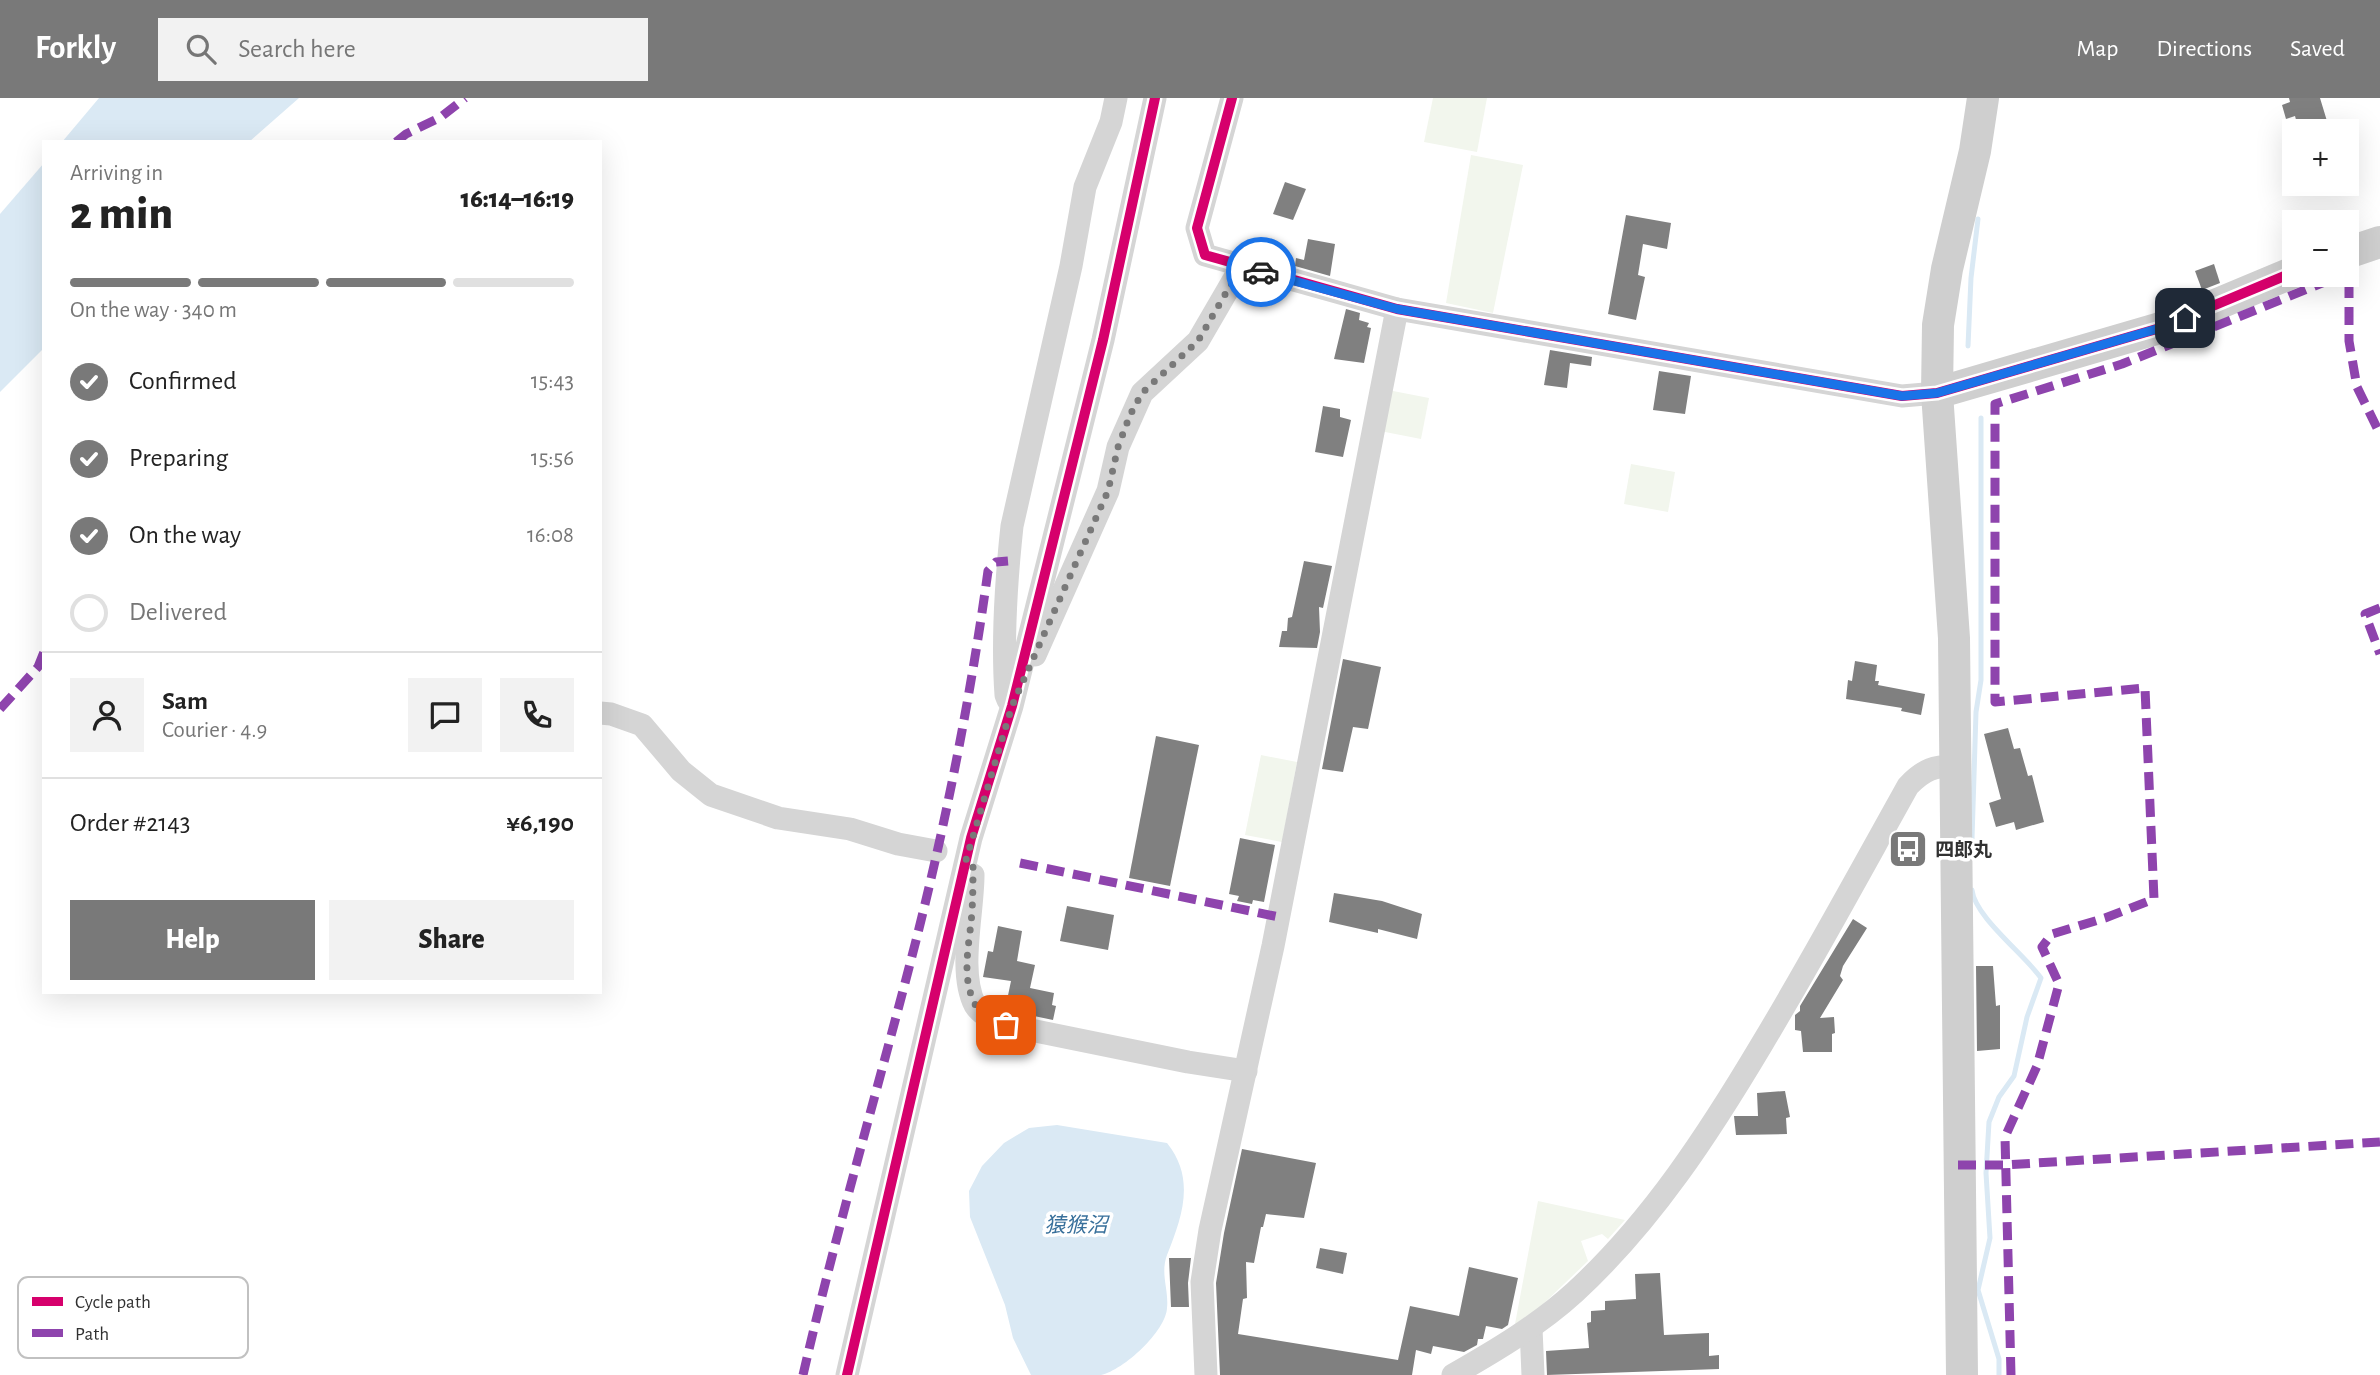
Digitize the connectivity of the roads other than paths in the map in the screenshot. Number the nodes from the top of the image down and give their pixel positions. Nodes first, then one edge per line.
1 (1116, 98) edge
2 (1155, 98) edge
3 (1232, 98) edge
4 (1983, 98) edge
5 (2380, 242) edge
6 (2359, 249) edge
7 (1241, 267) junction
8 (2282, 277) edge
9 (1397, 309) junction
10 (1937, 393) junction
11 (1012, 706) junction
12 (602, 713) edge
13 (1957, 766) junction
14 (936, 851) dead end
15 (966, 860) junction
16 (1246, 1071) junction
17 (1531, 1328) junction
18 (847, 1375) edge
19 (1206, 1375) edge
20 (1453, 1375) edge
21 (1533, 1375) edge
22 (1962, 1375) edge

1 - 11 street
2 - 11 street
3 - 7 street
4 - 10 street
5 - 6 street
7 - 9 street
7 - 11 street
8 - 10 street
9 - 10 street
9 - 16 street
10 - 13 street
11 - 15 street
12 - 14 street
13 - 17 street
13 - 22 street
15 - 16 street
15 - 18 street
16 - 19 street
17 - 20 street
17 - 21 street

